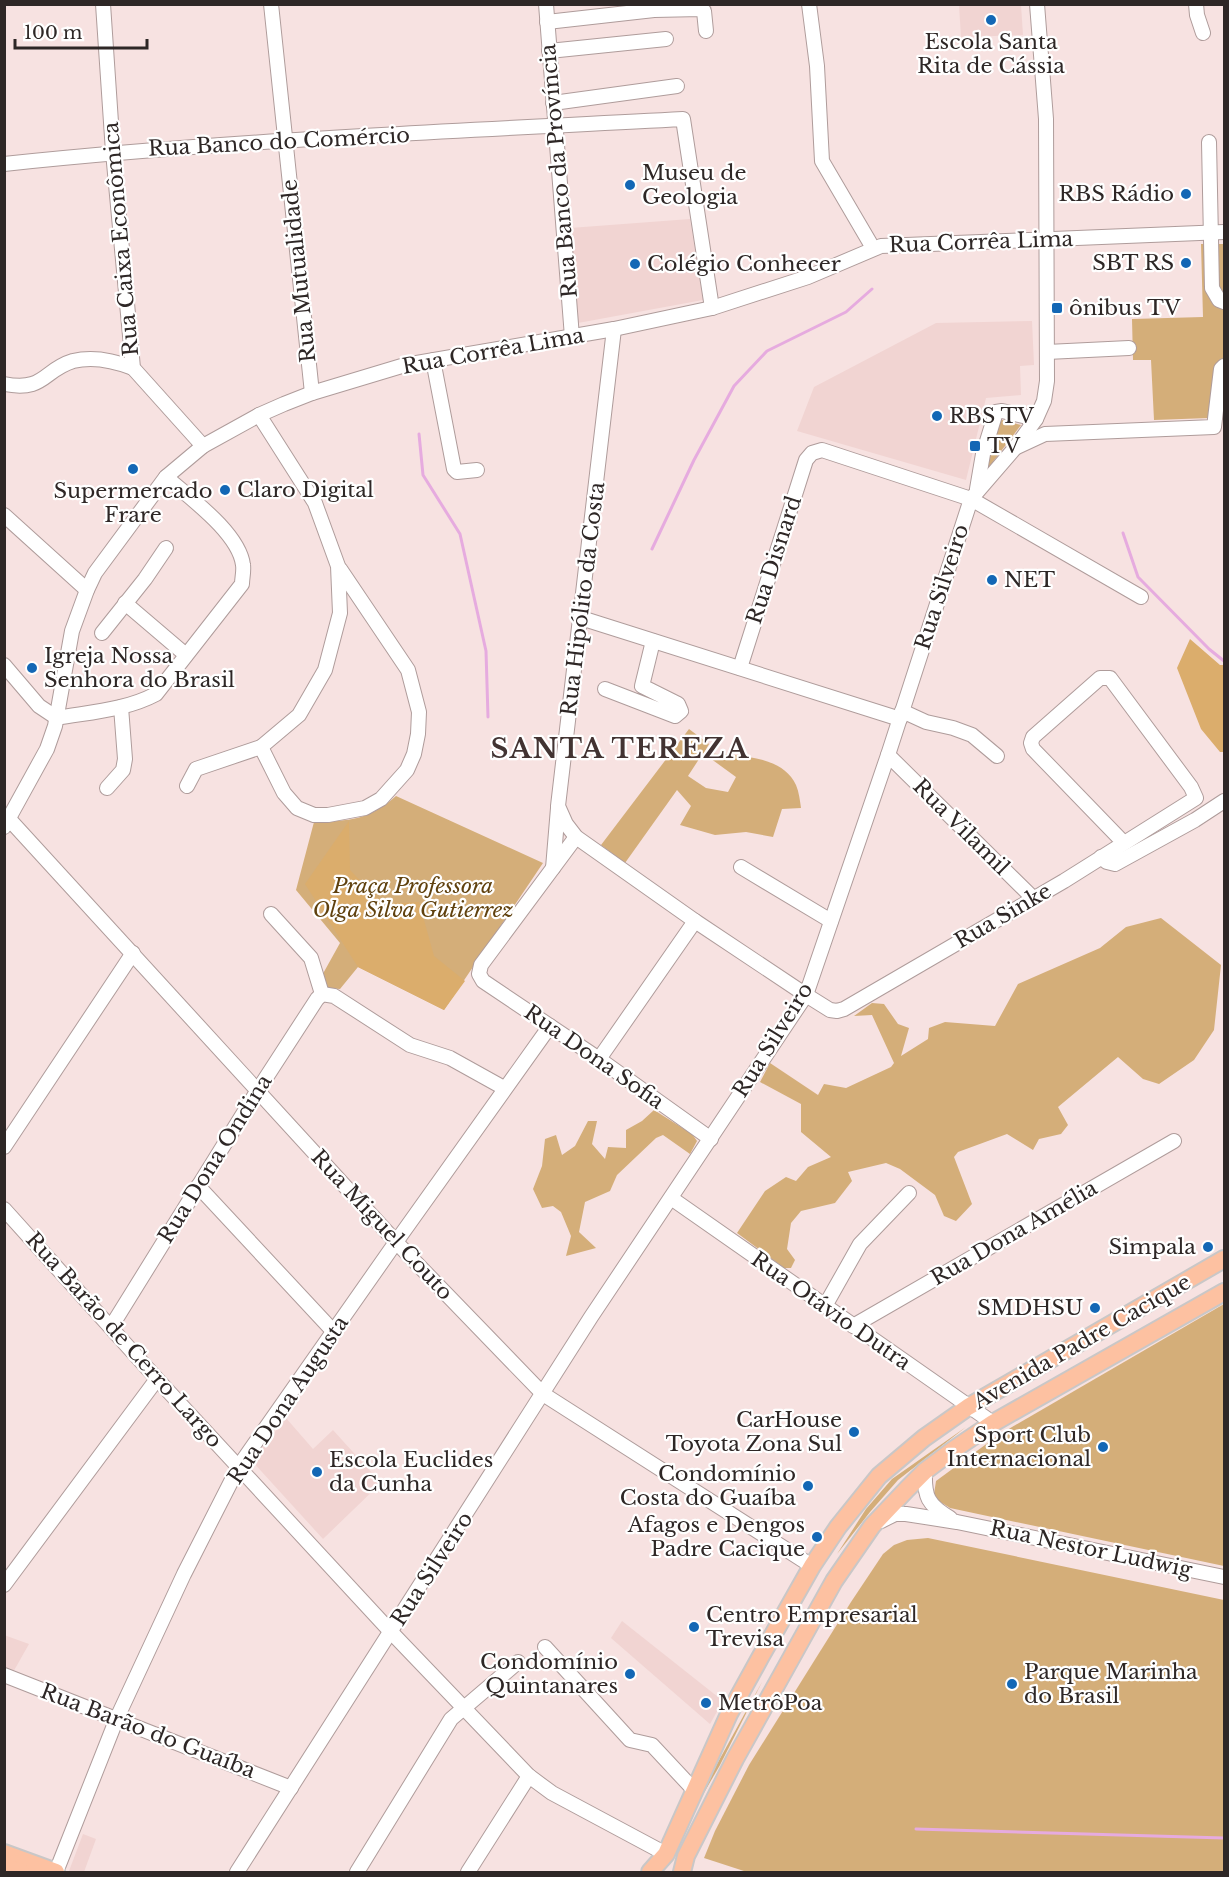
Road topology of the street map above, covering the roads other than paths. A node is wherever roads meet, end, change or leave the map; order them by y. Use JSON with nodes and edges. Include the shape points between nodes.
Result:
{"nodes":[{"id":1,"x":103,"y":4,"type":"edge"},
{"id":2,"x":271,"y":4,"type":"edge"},
{"id":3,"x":546,"y":4,"type":"edge"},
{"id":4,"x":809,"y":4,"type":"edge"},
{"id":5,"x":1037,"y":4,"type":"edge"},
{"id":6,"x":1196,"y":4,"type":"edge"},
{"id":7,"x":547,"y":22,"type":"junction"},
{"id":8,"x":706,"y":31,"type":"dead end"},
{"id":9,"x":1203,"y":33,"type":"dead end"},
{"id":10,"x":666,"y":39,"type":"dead end"},
{"id":11,"x":549,"y":51,"type":"junction"},
{"id":12,"x":677,"y":86,"type":"dead end"},
{"id":13,"x":553,"y":103,"type":"junction"},
{"id":14,"x":555,"y":126,"type":"junction"},
{"id":15,"x":284,"y":141,"type":"junction"},
{"id":16,"x":1209,"y":142,"type":"dead end"},
{"id":17,"x":113,"y":152,"type":"junction"},
{"id":18,"x":4,"y":164,"type":"edge"},
{"id":19,"x":1224,"y":232,"type":"edge"},
{"id":20,"x":1210,"y":234,"type":"junction"},
{"id":21,"x":1047,"y":238,"type":"junction"},
{"id":22,"x":873,"y":248,"type":"junction"},
{"id":23,"x":1224,"y":302,"type":"edge"},
{"id":24,"x":712,"y":308,"type":"junction"},
{"id":25,"x":614,"y":329,"type":"junction"},
{"id":26,"x":572,"y":337,"type":"junction"},
{"id":27,"x":1129,"y":348,"type":"dead end"},
{"id":28,"x":1047,"y":352,"type":"junction"},
{"id":29,"x":433,"y":360,"type":"junction"},
{"id":30,"x":1224,"y":366,"type":"edge"},
{"id":31,"x":133,"y":368,"type":"junction"},
{"id":32,"x":4,"y":384,"type":"edge"},
{"id":33,"x":312,"y":393,"type":"junction"},
{"id":34,"x":259,"y":415,"type":"junction"},
{"id":35,"x":1036,"y":419,"type":"junction"},
{"id":36,"x":203,"y":446,"type":"junction"},
{"id":37,"x":1015,"y":448,"type":"junction"},
{"id":38,"x":477,"y":470,"type":"dead end"},
{"id":39,"x":166,"y":477,"type":"junction"},
{"id":40,"x":974,"y":494,"type":"junction"},
{"id":41,"x":4,"y":515,"type":"edge"},
{"id":42,"x":166,"y":548,"type":"dead end"},
{"id":43,"x":338,"y":566,"type":"junction"},
{"id":44,"x":87,"y":590,"type":"junction"},
{"id":45,"x":1141,"y":597,"type":"dead end"},
{"id":46,"x":125,"y":603,"type":"junction"},
{"id":47,"x":581,"y":618,"type":"junction"},
{"id":48,"x":102,"y":633,"type":"dead end"},
{"id":49,"x":653,"y":641,"type":"junction"},
{"id":50,"x":186,"y":655,"type":"junction"},
{"id":51,"x":4,"y":665,"type":"edge"},
{"id":52,"x":740,"y":668,"type":"junction"},
{"id":53,"x":605,"y":689,"type":"dead end"},
{"id":54,"x":121,"y":707,"type":"junction"},
{"id":55,"x":901,"y":715,"type":"junction"},
{"id":56,"x":57,"y":718,"type":"junction"},
{"id":57,"x":261,"y":747,"type":"junction"},
{"id":58,"x":888,"y":755,"type":"junction"},
{"id":59,"x":996,"y":756,"type":"dead end"},
{"id":60,"x":186,"y":786,"type":"dead end"},
{"id":61,"x":107,"y":788,"type":"dead end"},
{"id":62,"x":1224,"y":801,"type":"edge"},
{"id":63,"x":558,"y":806,"type":"junction"},
{"id":64,"x":7,"y":823,"type":"edge"},
{"id":65,"x":576,"y":837,"type":"junction"},
{"id":66,"x":1124,"y":843,"type":"junction"},
{"id":67,"x":1101,"y":857,"type":"junction"},
{"id":68,"x":741,"y":867,"type":"dead end"},
{"id":69,"x":553,"y":868,"type":"junction"},
{"id":70,"x":1033,"y":898,"type":"junction"},
{"id":71,"x":271,"y":914,"type":"dead end"},
{"id":72,"x":695,"y":921,"type":"junction"},
{"id":73,"x":831,"y":921,"type":"junction"},
{"id":74,"x":133,"y":952,"type":"junction"},
{"id":75,"x":322,"y":994,"type":"junction"},
{"id":76,"x":806,"y":995,"type":"junction"},
{"id":77,"x":550,"y":1026,"type":"junction"},
{"id":78,"x":599,"y":1059,"type":"junction"},
{"id":79,"x":504,"y":1088,"type":"junction"},
{"id":80,"x":258,"y":1090,"type":"junction"},
{"id":81,"x":711,"y":1139,"type":"junction"},
{"id":82,"x":1174,"y":1141,"type":"dead end"},
{"id":83,"x":4,"y":1147,"type":"edge"},
{"id":84,"x":198,"y":1186,"type":"junction"},
{"id":85,"x":909,"y":1193,"type":"dead end"},
{"id":86,"x":671,"y":1198,"type":"junction"},
{"id":87,"x":4,"y":1209,"type":"edge"},
{"id":88,"x":396,"y":1242,"type":"junction"},
{"id":89,"x":1224,"y":1259,"type":"edge"},
{"id":90,"x":1224,"y":1292,"type":"edge"},
{"id":91,"x":825,"y":1306,"type":"junction"},
{"id":92,"x":853,"y":1326,"type":"junction"},
{"id":93,"x":111,"y":1327,"type":"junction"},
{"id":94,"x":333,"y":1331,"type":"junction"},
{"id":95,"x":157,"y":1379,"type":"junction"},
{"id":96,"x":543,"y":1394,"type":"junction"},
{"id":97,"x":968,"y":1407,"type":"junction"},
{"id":98,"x":993,"y":1423,"type":"junction"},
{"id":99,"x":239,"y":1466,"type":"junction"},
{"id":100,"x":926,"y":1471,"type":"junction"},
{"id":101,"x":957,"y":1522,"type":"junction"},
{"id":102,"x":872,"y":1526,"type":"junction"},
{"id":103,"x":812,"y":1566,"type":"junction"},
{"id":104,"x":1224,"y":1577,"type":"edge"},
{"id":105,"x":4,"y":1585,"type":"edge"},
{"id":106,"x":391,"y":1632,"type":"junction"},
{"id":107,"x":545,"y":1647,"type":"dead end"},
{"id":108,"x":518,"y":1662,"type":"dead end"},
{"id":109,"x":4,"y":1676,"type":"edge"},
{"id":110,"x":465,"y":1708,"type":"junction"},
{"id":111,"x":117,"y":1718,"type":"junction"},
{"id":112,"x":529,"y":1776,"type":"junction"},
{"id":113,"x":291,"y":1788,"type":"junction"},
{"id":114,"x":694,"y":1790,"type":"junction"},
{"id":115,"x":4,"y":1853,"type":"edge"},
{"id":116,"x":666,"y":1854,"type":"junction"},
{"id":117,"x":4,"y":1866,"type":"edge"},
{"id":118,"x":21,"y":1872,"type":"edge"},
{"id":119,"x":56,"y":1872,"type":"edge"},
{"id":120,"x":237,"y":1872,"type":"edge"},
{"id":121,"x":357,"y":1872,"type":"edge"},
{"id":122,"x":468,"y":1872,"type":"edge"},
{"id":123,"x":650,"y":1872,"type":"edge"},
{"id":124,"x":660,"y":1872,"type":"edge"},
{"id":125,"x":682,"y":1872,"type":"edge"}],
"edges":[{"from":1,"to":17,"type":"street","name":"Rua Caixa Econômica"},
{"from":2,"to":15,"type":"street","name":"Rua Mutualidade"},
{"from":3,"to":7,"type":"street","name":"Rua Banco da Província"},
{"from":4,"to":22,"type":"street","via":[[822,161]]},
{"from":5,"to":21,"type":"street","name":"Rua Silveiro","via":[[1047,120]]},
{"from":6,"to":9,"type":"street"},
{"from":7,"to":8,"type":"street","via":[[701,9]]},
{"from":7,"to":11,"type":"street","name":"Rua Banco da Província"},
{"from":10,"to":11,"type":"street"},
{"from":11,"to":13,"type":"street","name":"Rua Banco da Província"},
{"from":12,"to":13,"type":"street"},
{"from":13,"to":14,"type":"street","name":"Rua Banco da Província"},
{"from":14,"to":15,"type":"street","name":"Rua Banco do Comércio"},
{"from":14,"to":24,"type":"street","name":"Rua Banco do Comércio","via":[[683,119]]},
{"from":14,"to":26,"type":"street","name":"Rua Banco da Província"},
{"from":15,"to":17,"type":"street","name":"Rua Banco do Comércio"},
{"from":15,"to":33,"type":"street","name":"Rua Mutualidade"},
{"from":16,"to":20,"type":"street"},
{"from":17,"to":18,"type":"street","name":"Rua Banco do Comércio"},
{"from":17,"to":31,"type":"street","name":"Rua Caixa Econômica"},
{"from":19,"to":20,"type":"street","name":"Rua Corrêa Lima"},
{"from":20,"to":21,"type":"street","name":"Rua Corrêa Lima"},
{"from":20,"to":23,"type":"street","via":[[1212,288]]},
{"from":21,"to":22,"type":"street","name":"Rua Corrêa Lima"},
{"from":21,"to":28,"type":"street","name":"Rua Silveiro"},
{"from":22,"to":24,"type":"street","name":"Rua Corrêa Lima","via":[[808,277]]},
{"from":24,"to":25,"type":"street","name":"Rua Corrêa Lima"},
{"from":25,"to":26,"type":"street","name":"Rua Corrêa Lima"},
{"from":25,"to":47,"type":"street","name":"Rua Hipólito da Costa"},
{"from":26,"to":29,"type":"street","name":"Rua Corrêa Lima"},
{"from":27,"to":28,"type":"street"},
{"from":28,"to":35,"type":"street","name":"Rua Silveiro","via":[[1046,391]]},
{"from":29,"to":33,"type":"street","name":"Rua Corrêa Lima"},
{"from":29,"to":38,"type":"street","via":[[454,469]]},
{"from":30,"to":37,"type":"street","via":[[1214,427],[1044,434]]},
{"from":31,"to":32,"type":"street","via":[[102,360],[75,361],[33,384]]},
{"from":31,"to":36,"type":"street","name":"Rua Caixa Econômica"},
{"from":33,"to":34,"type":"street","name":"Rua Corrêa Lima"},
{"from":34,"to":36,"type":"street","name":"Rua Corrêa Lima"},
{"from":34,"to":43,"type":"street","via":[[315,503]]},
{"from":35,"to":37,"type":"street","name":"Rua Silveiro"},
{"from":35,"to":40,"type":"street","via":[[996,412]]},
{"from":36,"to":39,"type":"street","name":"Rua Corrêa Lima"},
{"from":37,"to":40,"type":"street","name":"Rua Silveiro"},
{"from":39,"to":44,"type":"street","name":"Rua Corrêa Lima","via":[[95,573]]},
{"from":39,"to":50,"type":"street","via":[[228,533],[243,566],[242,584]]},
{"from":40,"to":45,"type":"street"},
{"from":40,"to":52,"type":"street","name":"Rua Disnard","via":[[822,450],[812,453],[806,460]]},
{"from":40,"to":55,"type":"street","name":"Rua Silveiro"},
{"from":41,"to":44,"type":"street"},
{"from":42,"to":46,"type":"street"},
{"from":43,"to":57,"type":"street","via":[[340,614],[325,670],[298,716]]},
{"from":43,"to":57,"type":"street","via":[[408,670],[419,712],[414,754],[407,770],[381,800],[365,808],[314,815],[297,808],[284,793]]},
{"from":44,"to":56,"type":"street","name":"Rua Corrêa Lima","via":[[72,631]]},
{"from":46,"to":48,"type":"street"},
{"from":46,"to":50,"type":"street"},
{"from":47,"to":49,"type":"street"},
{"from":47,"to":63,"type":"street","name":"Rua Hipólito da Costa"},
{"from":49,"to":52,"type":"street"},
{"from":49,"to":53,"type":"street","via":[[642,686],[678,704],[681,711],[675,716]]},
{"from":50,"to":54,"type":"street","via":[[156,694]]},
{"from":51,"to":56,"type":"street","via":[[39,706]]},
{"from":52,"to":55,"type":"street"},
{"from":54,"to":56,"type":"street"},
{"from":54,"to":61,"type":"street","via":[[125,759],[123,770]]},
{"from":55,"to":58,"type":"street","name":"Rua Silveiro"},
{"from":55,"to":59,"type":"street","via":[[972,735]]},
{"from":56,"to":64,"type":"street","name":"Rua Corrêa Lima","via":[[47,748]]},
{"from":57,"to":60,"type":"street","via":[[196,769]]},
{"from":58,"to":70,"type":"street","name":"Rua Vilamil"},
{"from":58,"to":73,"type":"street","name":"Rua Silveiro"},
{"from":62,"to":67,"type":"street","via":[[1115,864]]},
{"from":63,"to":65,"type":"street"},
{"from":63,"to":69,"type":"street","name":"Rua Hipólito da Costa"},
{"from":64,"to":74,"type":"street","name":"Rua Miguel Couto"},
{"from":65,"to":69,"type":"street"},
{"from":65,"to":72,"type":"street"},
{"from":66,"to":66,"type":"street","name":"Rua Sinke","via":[[1030,743],[1105,677],[1110,678],[1196,798]]},
{"from":66,"to":67,"type":"street","name":"Rua Sinke"},
{"from":67,"to":70,"type":"street","name":"Rua Sinke"},
{"from":68,"to":73,"type":"street"},
{"from":69,"to":77,"type":"street","name":"Rua Dona Sofia","via":[[481,965],[479,974],[483,981]]},
{"from":70,"to":76,"type":"street","name":"Rua Sinke","via":[[844,1009],[830,1010]]},
{"from":71,"to":75,"type":"street","via":[[311,958]]},
{"from":72,"to":76,"type":"street"},
{"from":72,"to":78,"type":"street"},
{"from":73,"to":76,"type":"street","name":"Rua Silveiro"},
{"from":74,"to":80,"type":"street","name":"Rua Miguel Couto"},
{"from":74,"to":83,"type":"street"},
{"from":75,"to":79,"type":"street","via":[[334,996],[410,1045],[450,1058]]},
{"from":75,"to":80,"type":"street","name":"Rua Dona Ondina"},
{"from":76,"to":81,"type":"street","name":"Rua Silveiro"},
{"from":77,"to":78,"type":"street","name":"Rua Dona Sofia"},
{"from":77,"to":79,"type":"street","name":"Rua Dona Augusta"},
{"from":78,"to":81,"type":"street","name":"Rua Dona Sofia"},
{"from":79,"to":88,"type":"street","name":"Rua Dona Augusta"},
{"from":80,"to":84,"type":"street","name":"Rua Dona Ondina"},
{"from":80,"to":88,"type":"street","name":"Rua Miguel Couto"},
{"from":81,"to":86,"type":"street","name":"Rua Silveiro"},
{"from":82,"to":92,"type":"street","name":"Rua Dona Amélia"},
{"from":84,"to":93,"type":"street","name":"Rua Dona Ondina"},
{"from":84,"to":94,"type":"street"},
{"from":85,"to":91,"type":"street","via":[[860,1244]]},
{"from":86,"to":91,"type":"street","name":"Rua Otávio Dutra"},
{"from":86,"to":96,"type":"street","name":"Rua Silveiro"},
{"from":87,"to":93,"type":"street","name":"Rua Barão de Cerro Largo"},
{"from":88,"to":94,"type":"street","name":"Rua Dona Augusta"},
{"from":88,"to":96,"type":"street","name":"Rua Miguel Couto"},
{"from":89,"to":97,"type":"main road","name":"Avenida Padre Cacique"},
{"from":90,"to":98,"type":"main road","name":"Avenida Padre Cacique"},
{"from":91,"to":92,"type":"street","name":"Rua Otávio Dutra"},
{"from":92,"to":97,"type":"street","name":"Rua Otávio Dutra"},
{"from":93,"to":95,"type":"street","name":"Rua Barão de Cerro Largo"},
{"from":94,"to":99,"type":"street","name":"Rua Dona Augusta"},
{"from":95,"to":99,"type":"street","name":"Rua Barão de Cerro Largo"},
{"from":95,"to":105,"type":"street"},
{"from":96,"to":103,"type":"street","name":"Rua Miguel Couto"},
{"from":96,"to":106,"type":"street","name":"Rua Silveiro"},
{"from":97,"to":98,"type":"street","name":"Rua Otávio Dutra"},
{"from":97,"to":103,"type":"main road","name":"Avenida Padre Cacique","via":[[879,1476]]},
{"from":98,"to":100,"type":"main road","name":"Avenida Padre Cacique"},
{"from":99,"to":106,"type":"street","name":"Rua Barão de Cerro Largo"},
{"from":99,"to":111,"type":"street","name":"Rua Dona Augusta"},
{"from":100,"to":101,"type":"street","name":"Rua Nestor Ludwig","via":[[926,1496],[935,1508]]},
{"from":100,"to":102,"type":"main road","name":"Avenida Padre Cacique"},
{"from":101,"to":102,"type":"street","name":"Rua Nestor Ludwig","via":[[895,1514]]},
{"from":101,"to":104,"type":"street","name":"Rua Nestor Ludwig"},
{"from":102,"to":125,"type":"main road","name":"Avenida Padre Cacique","via":[[834,1581],[735,1759],[686,1856]]},
{"from":103,"to":114,"type":"main road","name":"Avenida Padre Cacique","via":[[729,1714]]},
{"from":106,"to":110,"type":"street","name":"Rua Barão de Cerro Largo"},
{"from":106,"to":113,"type":"street","name":"Rua Silveiro"},
{"from":107,"to":114,"type":"street","via":[[630,1740],[651,1745]]},
{"from":108,"to":110,"type":"street"},
{"from":109,"to":111,"type":"street","name":"Rua Barão do Guaíba"},
{"from":110,"to":112,"type":"street","name":"Rua Barão de Cerro Largo"},
{"from":110,"to":121,"type":"street","via":[[451,1719]]},
{"from":111,"to":113,"type":"street","name":"Rua Barão do Guaíba"},
{"from":111,"to":119,"type":"street","name":"Rua Dona Augusta"},
{"from":112,"to":116,"type":"street","name":"Rua Barão de Cerro Largo","via":[[552,1793]]},
{"from":112,"to":122,"type":"street"},
{"from":113,"to":120,"type":"street","name":"Rua Silveiro"},
{"from":114,"to":116,"type":"main road","name":"Avenida Padre Cacique"},
{"from":115,"to":119,"type":"main road"},
{"from":116,"to":123,"type":"main road","name":"Avenida Padre Cacique"},
{"from":116,"to":124,"type":"main road"},
{"from":117,"to":118,"type":"main road"}]}
